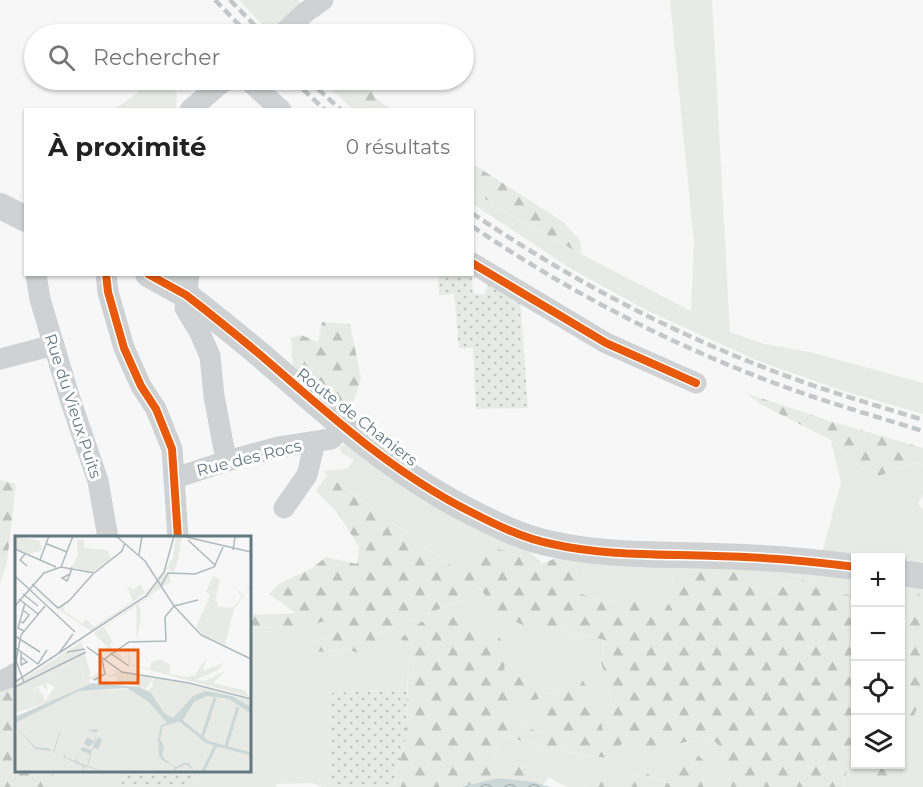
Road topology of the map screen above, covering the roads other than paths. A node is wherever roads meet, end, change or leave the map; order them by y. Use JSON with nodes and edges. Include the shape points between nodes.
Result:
{"nodes":[{"id":1,"x":323,"y":0,"type":"edge"},
{"id":2,"x":293,"y":24,"type":"edge"},
{"id":3,"x":213,"y":90,"type":"edge"},
{"id":4,"x":259,"y":90,"type":"edge"},
{"id":5,"x":192,"y":108,"type":"edge"},
{"id":6,"x":279,"y":108,"type":"edge"},
{"id":7,"x":0,"y":206,"type":"edge"},
{"id":8,"x":24,"y":218,"type":"edge"},
{"id":9,"x":474,"y":263,"type":"edge"},
{"id":10,"x":36,"y":276,"type":"edge"},
{"id":11,"x":106,"y":276,"type":"edge"},
{"id":12,"x":155,"y":276,"type":"edge"},
{"id":13,"x":187,"y":285,"type":"edge"},
{"id":14,"x":54,"y":345,"type":"junction"},
{"id":15,"x":0,"y":359,"type":"edge"},
{"id":16,"x":696,"y":383,"type":"dead end"},
{"id":17,"x":343,"y":427,"type":"junction"},
{"id":18,"x":315,"y":442,"type":"junction"},
{"id":19,"x":228,"y":461,"type":"junction"},
{"id":20,"x":175,"y":478,"type":"junction"},
{"id":21,"x":284,"y":508,"type":"dead end"},
{"id":22,"x":108,"y":536,"type":"edge"},
{"id":23,"x":178,"y":536,"type":"edge"},
{"id":24,"x":851,"y":567,"type":"edge"},
{"id":25,"x":905,"y":574,"type":"edge"},
{"id":26,"x":923,"y":576,"type":"edge"},
{"id":27,"x":15,"y":674,"type":"edge"},
{"id":28,"x":0,"y":681,"type":"edge"}],
"edges":[{"from":1,"to":2,"type":"street"},
{"from":3,"to":5,"type":"street"},
{"from":4,"to":6,"type":"street"},
{"from":7,"to":8,"type":"street"},
{"from":9,"to":16,"type":"street","via":[[606,343]]},
{"from":10,"to":14,"type":"street","name":"Rue du Vieux Puits"},
{"from":11,"to":20,"type":"street","via":[[124,348],[172,449]]},
{"from":12,"to":13,"type":"street","name":"Route de Chaniers"},
{"from":13,"to":17,"type":"street","name":"Route de Chaniers","via":[[204,309]]},
{"from":13,"to":19,"type":"street","via":[[185,308],[210,356]]},
{"from":14,"to":15,"type":"street"},
{"from":14,"to":22,"type":"street","name":"Rue du Vieux Puits","via":[[98,482]]},
{"from":17,"to":18,"type":"street","name":"Rue des Rocs","via":[[331,439]]},
{"from":17,"to":24,"type":"street","name":"Route de Chaniers","via":[[405,474],[452,503],[550,544],[617,554],[718,556]]},
{"from":18,"to":19,"type":"street","name":"Rue des Rocs"},
{"from":18,"to":21,"type":"street","via":[[307,475]]},
{"from":19,"to":20,"type":"street","name":"Rue des Rocs"},
{"from":20,"to":23,"type":"street","name":"Rue des Rocs"},
{"from":25,"to":26,"type":"street"},
{"from":27,"to":28,"type":"street"}]}
